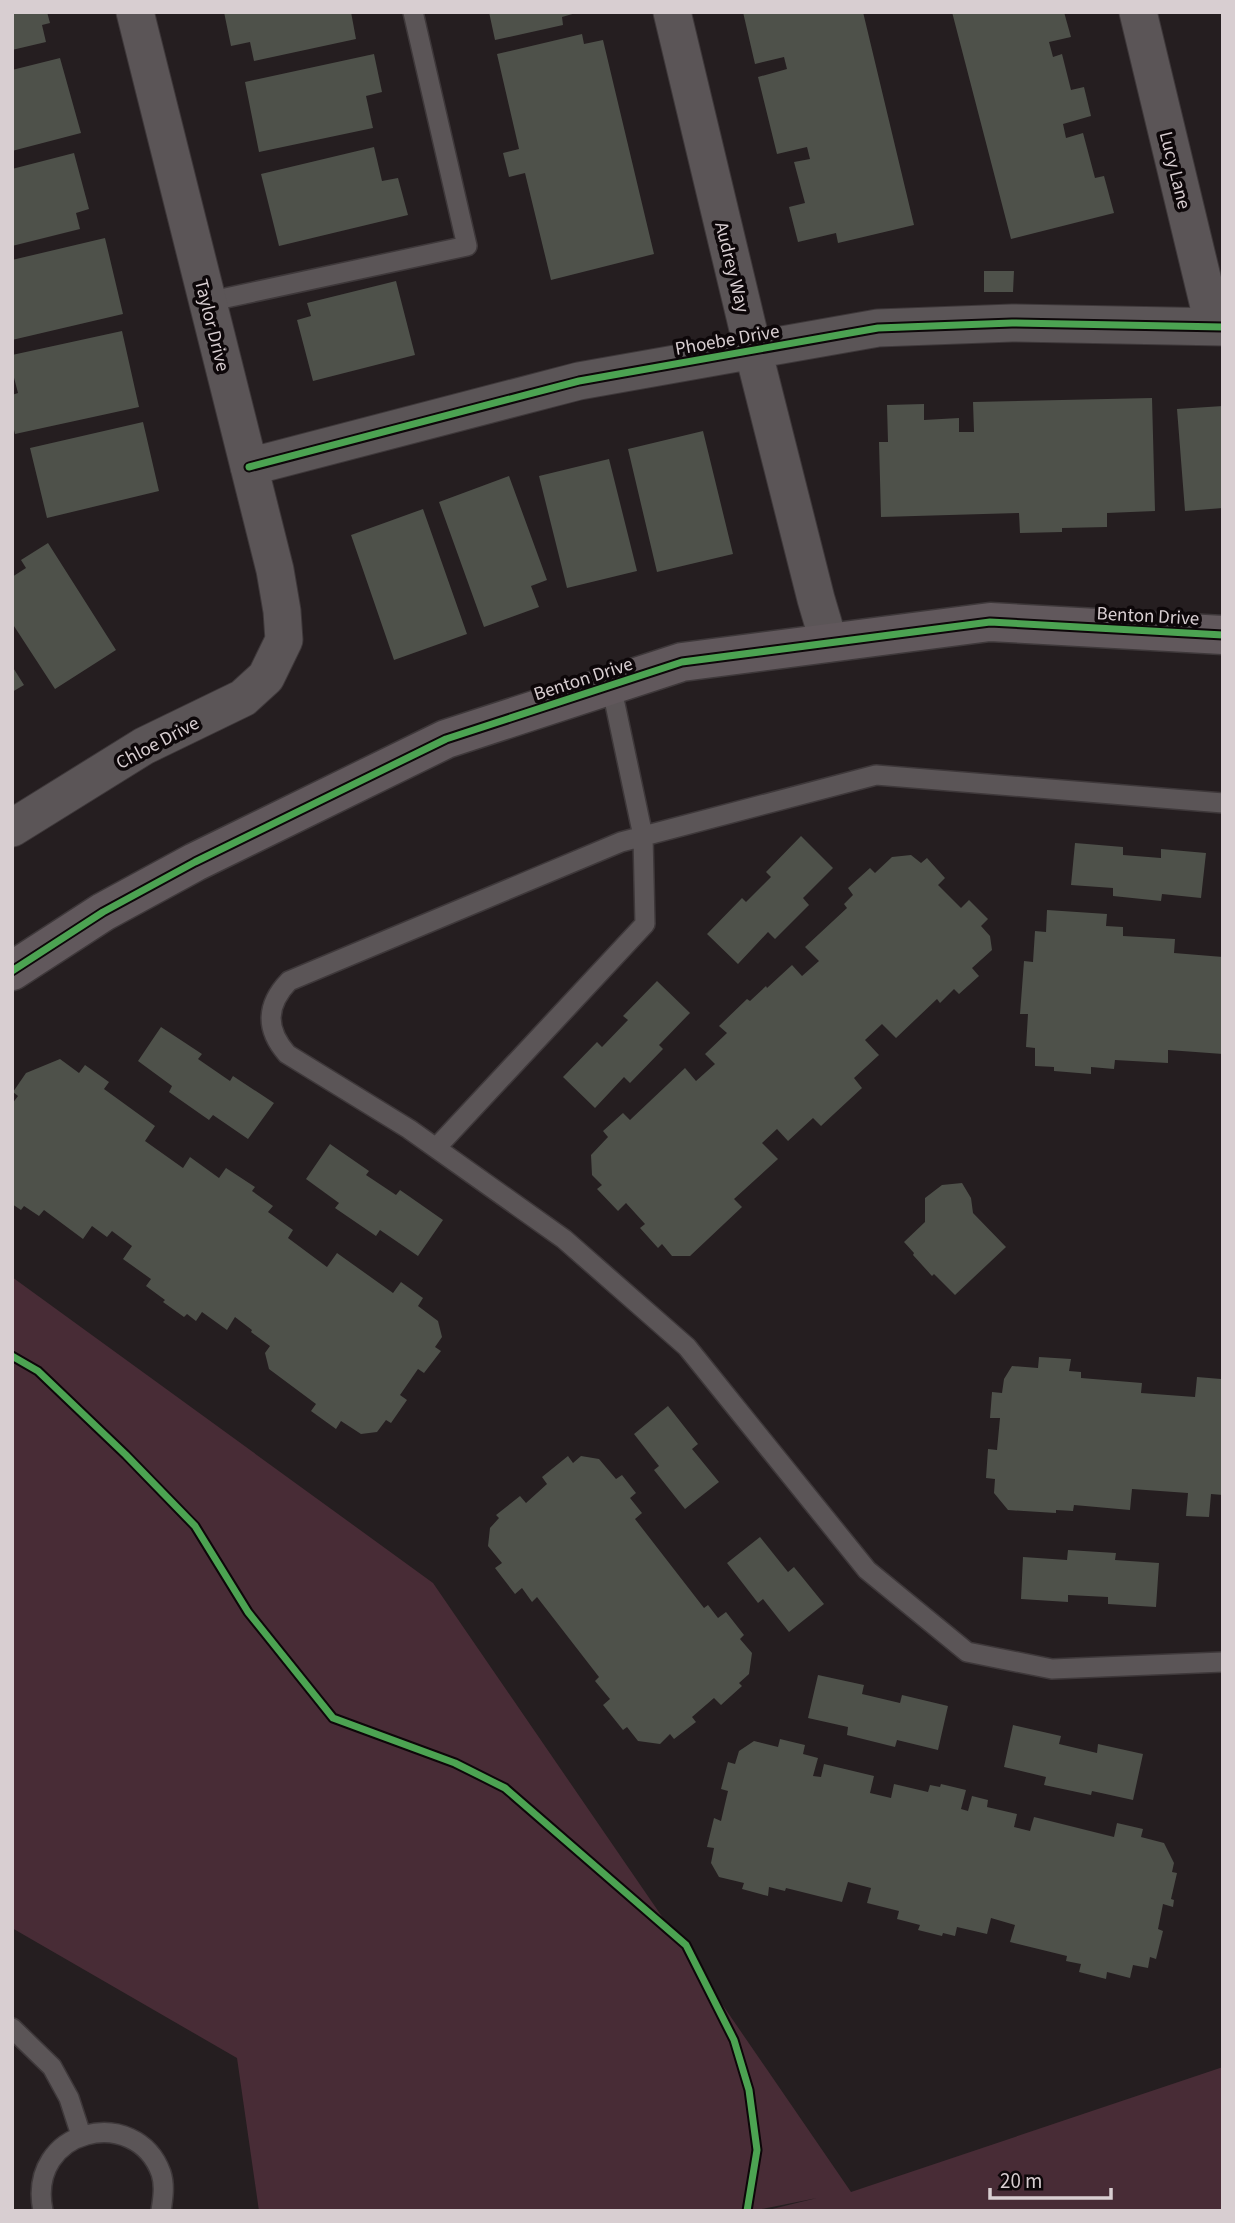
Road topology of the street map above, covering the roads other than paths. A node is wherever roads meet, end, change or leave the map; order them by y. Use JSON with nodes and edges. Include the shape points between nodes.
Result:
{"nodes":[{"id":1,"x":135,"y":12,"type":"edge"},
{"id":2,"x":413,"y":12,"type":"edge"},
{"id":3,"x":671,"y":12,"type":"edge"},
{"id":4,"x":1138,"y":12,"type":"edge"},
{"id":5,"x":207,"y":302,"type":"junction"},
{"id":6,"x":1219,"y":327,"type":"edge"},
{"id":7,"x":753,"y":350,"type":"junction"},
{"id":8,"x":248,"y":467,"type":"junction"},
{"id":9,"x":1223,"y":635,"type":"edge"},
{"id":10,"x":284,"y":640,"type":"joint"},
{"id":11,"x":829,"y":643,"type":"junction"},
{"id":12,"x":611,"y":685,"type":"junction"},
{"id":13,"x":1223,"y":803,"type":"edge"},
{"id":14,"x":12,"y":828,"type":"edge"},
{"id":15,"x":643,"y":836,"type":"junction"},
{"id":16,"x":12,"y":971,"type":"edge"},
{"id":17,"x":436,"y":1148,"type":"junction"},
{"id":18,"x":1223,"y":1662,"type":"edge"},
{"id":19,"x":12,"y":2028,"type":"edge"},
{"id":20,"x":81,"y":2135,"type":"junction"},
{"id":21,"x":43,"y":2211,"type":"edge"},
{"id":22,"x":161,"y":2211,"type":"edge"}],
"edges":[{"from":1,"to":5,"type":"street","name":"Taylor Drive"},
{"from":2,"to":5,"type":"lane","via":[[467,246]]},
{"from":3,"to":7,"type":"street","name":"Audrey Way"},
{"from":4,"to":6,"type":"street","name":"Lucy Lane"},
{"from":5,"to":8,"type":"street","name":"Taylor Drive"},
{"from":6,"to":7,"type":"street","name":"Phoebe Drive","via":[[1012,323],[878,328]]},
{"from":7,"to":8,"type":"street","name":"Phoebe Drive","via":[[579,381]]},
{"from":7,"to":11,"type":"street","name":"Audrey Way"},
{"from":8,"to":10,"type":"street","name":"Taylor Drive","via":[[275,570]]},
{"from":9,"to":11,"type":"street","name":"Benton Drive","via":[[990,622]]},
{"from":10,"to":14,"type":"street","name":"Chloe Drive","via":[[266,677],[243,698],[144,746]]},
{"from":11,"to":12,"type":"street","name":"Benton Drive","via":[[682,662]]},
{"from":12,"to":15,"type":"lane"},
{"from":12,"to":16,"type":"street","name":"Benton Drive","via":[[446,739],[195,862],[103,912]]},
{"from":13,"to":15,"type":"lane","via":[[876,775]]},
{"from":15,"to":17,"type":"lane","via":[[645,924]]},
{"from":15,"to":17,"type":"lane","via":[[289,981],[280,991],[273,1003],[272,1031],[286,1054]]},
{"from":17,"to":18,"type":"lane","via":[[564,1239],[687,1347],[867,1570],[967,1652],[1052,1669]]},
{"from":19,"to":20,"type":"lane","via":[[52,2067]]},
{"from":20,"to":21,"type":"lane","via":[[62,2146],[47,2164],[41,2185]]},
{"from":20,"to":22,"type":"lane","via":[[111,2132],[131,2139],[150,2154],[164,2192]]}]}
